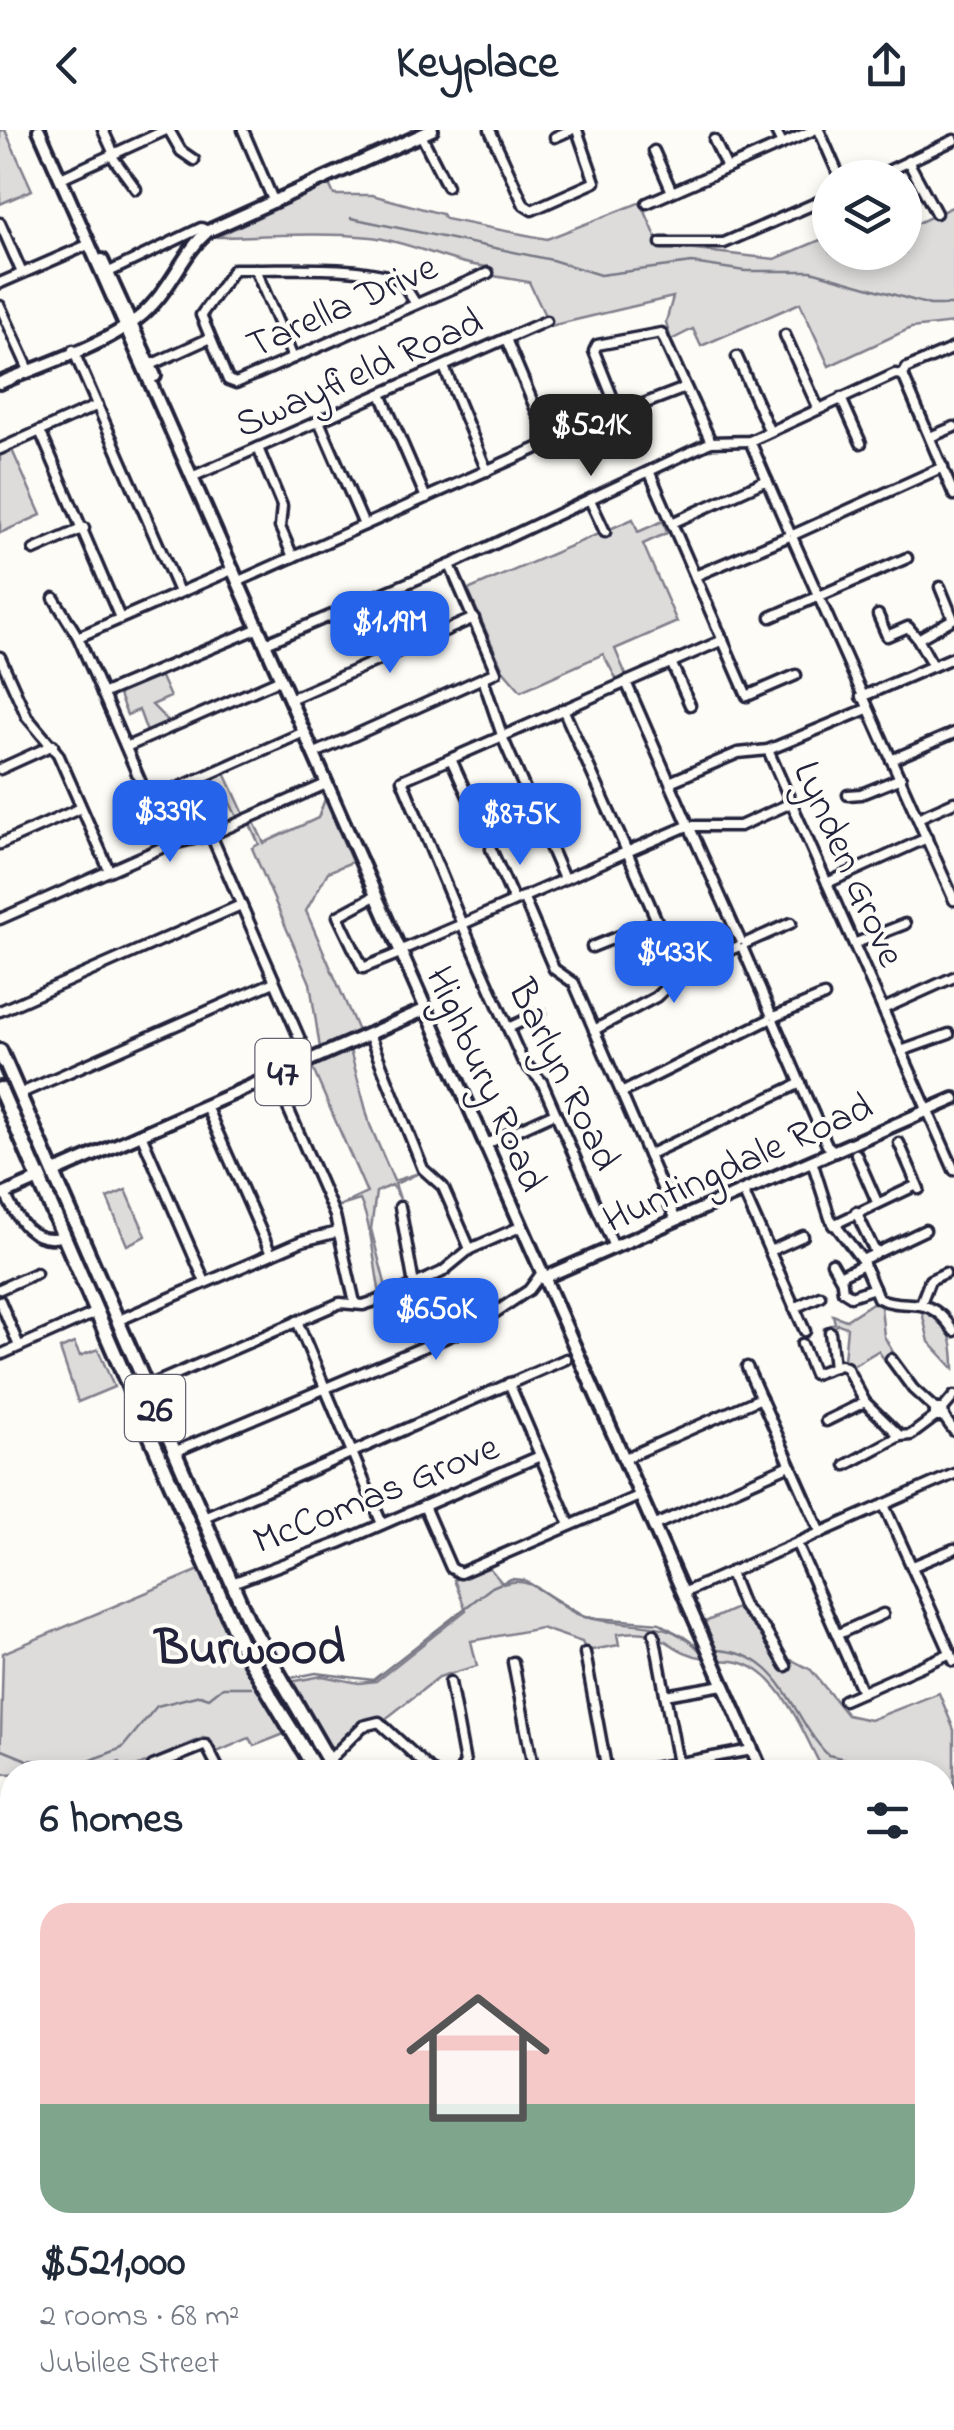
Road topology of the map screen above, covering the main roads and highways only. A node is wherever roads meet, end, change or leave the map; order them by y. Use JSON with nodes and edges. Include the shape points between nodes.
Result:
{"nodes":[{"id":1,"x":39,"y":130,"type":"edge"},
{"id":2,"x":427,"y":132,"type":"edge"},
{"id":3,"x":129,"y":325,"type":"junction"},
{"id":4,"x":0,"y":383,"type":"edge"},
{"id":5,"x":424,"y":1010,"type":"junction"},
{"id":6,"x":0,"y":1051,"type":"edge"},
{"id":7,"x":4,"y":1074,"type":"edge"},
{"id":8,"x":0,"y":1088,"type":"edge"},
{"id":9,"x":954,"y":1098,"type":"edge"},
{"id":10,"x":54,"y":1172,"type":"junction"},
{"id":11,"x":39,"y":1179,"type":"junction"},
{"id":12,"x":2,"y":1195,"type":"edge"},
{"id":13,"x":532,"y":1253,"type":"junction"},
{"id":14,"x":575,"y":1264,"type":"junction"},
{"id":15,"x":95,"y":1268,"type":"junction"},
{"id":16,"x":83,"y":1279,"type":"junction"},
{"id":17,"x":544,"y":1279,"type":"junction"},
{"id":18,"x":553,"y":1300,"type":"junction"},
{"id":19,"x":220,"y":1556,"type":"junction"},
{"id":20,"x":206,"y":1562,"type":"junction"},
{"id":21,"x":304,"y":1760,"type":"edge"},
{"id":22,"x":327,"y":1760,"type":"edge"},
{"id":23,"x":757,"y":1760,"type":"edge"}],
"edges":[{"from":1,"to":3,"type":"main road","name":"Highbury Road"},
{"from":2,"to":3,"type":"main road","via":[[208,230]]},
{"from":3,"to":4,"type":"main road"},
{"from":3,"to":5,"type":"main road","name":"Highbury Road"},
{"from":5,"to":10,"type":"main road","number":"47"},
{"from":5,"to":13,"type":"main road","name":"Highbury Road"},
{"from":6,"to":7,"type":"highway","number":"26"},
{"from":7,"to":10,"type":"highway","number":"26"},
{"from":8,"to":11,"type":"highway","number":"26"},
{"from":9,"to":14,"type":"main road","name":"Huntingdale Road"},
{"from":10,"to":11,"type":"main road","number":"47"},
{"from":10,"to":15,"type":"highway","number":"26"},
{"from":11,"to":12,"type":"main road","number":"47"},
{"from":11,"to":16,"type":"highway","number":"26"},
{"from":13,"to":14,"type":"main road","via":[[548,1267]]},
{"from":13,"to":17,"type":"main road","name":"Highbury Road"},
{"from":14,"to":17,"type":"main road","name":"Huntingdale Road"},
{"from":14,"to":18,"type":"main road","via":[[557,1279]]},
{"from":15,"to":16,"type":"highway"},
{"from":15,"to":19,"type":"highway","number":"26"},
{"from":16,"to":20,"type":"highway","number":"26"},
{"from":17,"to":18,"type":"main road","name":"Highbury Road"},
{"from":18,"to":23,"type":"main road","name":"Highbury Road"},
{"from":19,"to":20,"type":"highway"},
{"from":19,"to":22,"type":"highway","number":"26","via":[[269,1663]]},
{"from":20,"to":21,"type":"highway","number":"26","via":[[250,1663]]}]}
